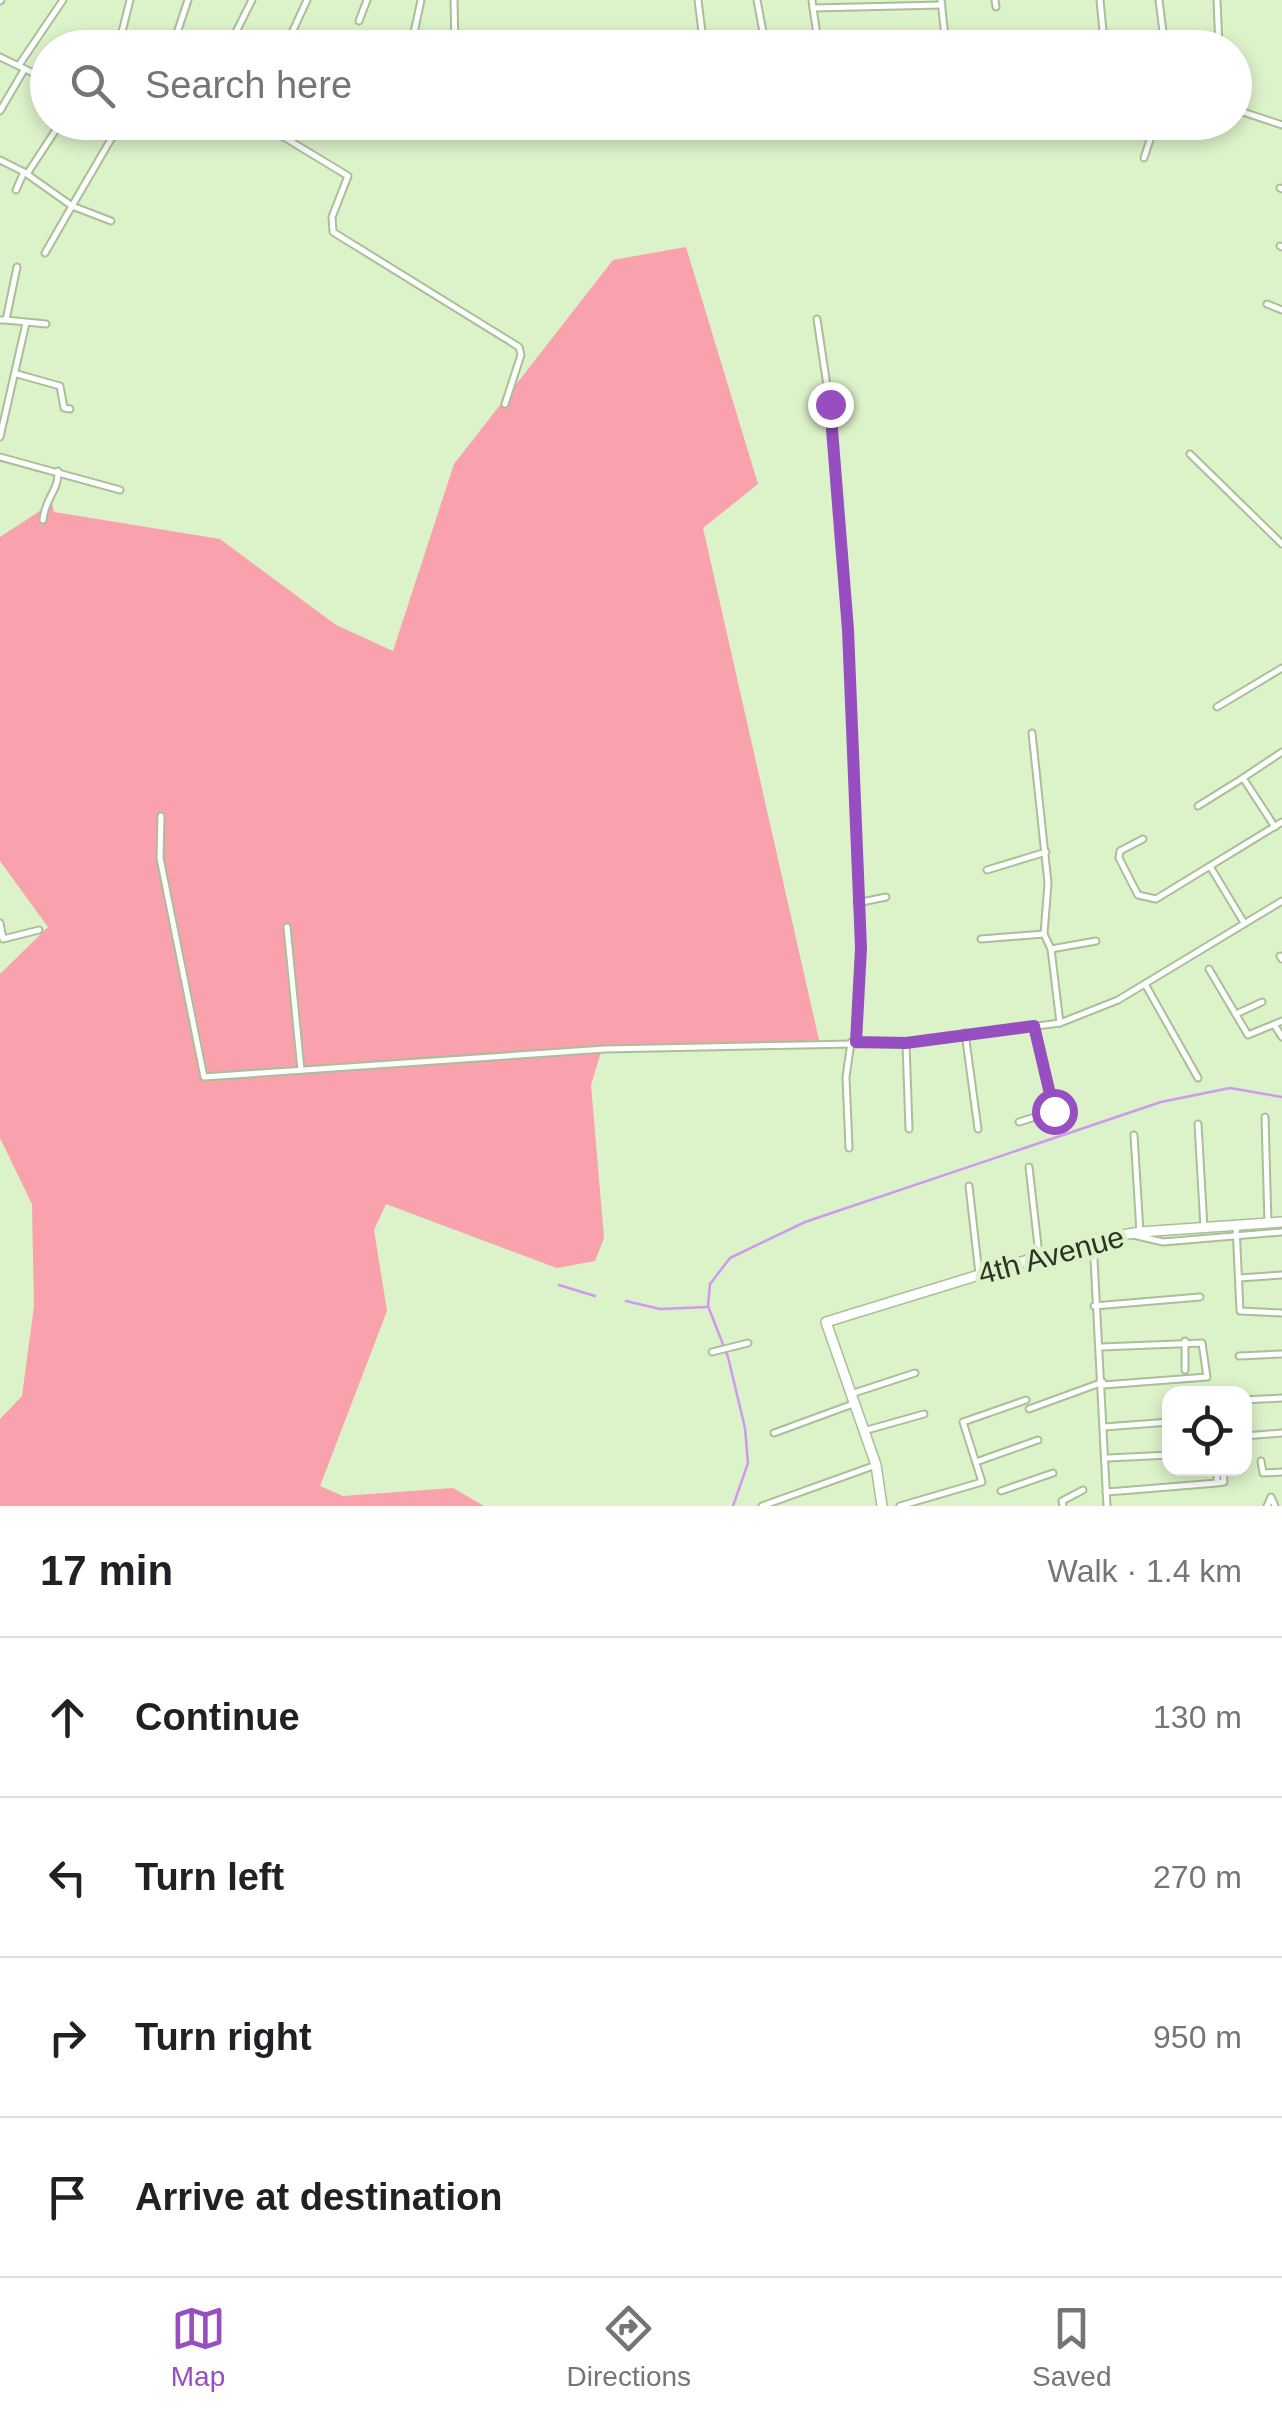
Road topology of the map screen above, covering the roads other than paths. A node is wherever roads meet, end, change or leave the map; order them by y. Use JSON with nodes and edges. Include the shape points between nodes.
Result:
{"nodes":[{"id":1,"x":62,"y":0,"type":"edge"},
{"id":2,"x":130,"y":0,"type":"edge"},
{"id":3,"x":188,"y":0,"type":"edge"},
{"id":4,"x":252,"y":0,"type":"edge"},
{"id":5,"x":308,"y":0,"type":"edge"},
{"id":6,"x":367,"y":0,"type":"edge"},
{"id":7,"x":421,"y":0,"type":"edge"},
{"id":8,"x":454,"y":0,"type":"edge"},
{"id":9,"x":698,"y":0,"type":"edge"},
{"id":10,"x":757,"y":0,"type":"edge"},
{"id":11,"x":812,"y":0,"type":"edge"},
{"id":12,"x":1100,"y":0,"type":"edge"},
{"id":13,"x":1160,"y":0,"type":"edge"},
{"id":14,"x":1216,"y":0,"type":"edge"},
{"id":15,"x":941,"y":2,"type":"edge"},
{"id":16,"x":814,"y":8,"type":"junction"},
{"id":17,"x":359,"y":21,"type":"dead end"},
{"id":18,"x":44,"y":30,"type":"edge"},
{"id":19,"x":122,"y":30,"type":"edge"},
{"id":20,"x":178,"y":30,"type":"edge"},
{"id":21,"x":237,"y":30,"type":"edge"},
{"id":22,"x":294,"y":30,"type":"edge"},
{"id":23,"x":415,"y":30,"type":"edge"},
{"id":24,"x":455,"y":30,"type":"edge"},
{"id":25,"x":702,"y":30,"type":"edge"},
{"id":26,"x":763,"y":30,"type":"edge"},
{"id":27,"x":817,"y":30,"type":"edge"},
{"id":28,"x":945,"y":30,"type":"edge"},
{"id":29,"x":1103,"y":30,"type":"edge"},
{"id":30,"x":1163,"y":30,"type":"edge"},
{"id":31,"x":1218,"y":30,"type":"edge"},
{"id":32,"x":30,"y":54,"type":"edge"},
{"id":33,"x":0,"y":56,"type":"edge"},
{"id":34,"x":22,"y":67,"type":"junction"},
{"id":35,"x":30,"y":71,"type":"edge"},
{"id":36,"x":0,"y":111,"type":"edge"},
{"id":37,"x":1252,"y":114,"type":"edge"},
{"id":38,"x":1282,"y":125,"type":"edge"},
{"id":39,"x":48,"y":140,"type":"edge"},
{"id":40,"x":110,"y":140,"type":"edge"},
{"id":41,"x":289,"y":140,"type":"edge"},
{"id":42,"x":1150,"y":140,"type":"edge"},
{"id":43,"x":1144,"y":158,"type":"dead end"},
{"id":44,"x":0,"y":160,"type":"edge"},
{"id":45,"x":25,"y":173,"type":"junction"},
{"id":46,"x":16,"y":190,"type":"dead end"},
{"id":47,"x":72,"y":206,"type":"junction"},
{"id":48,"x":111,"y":222,"type":"dead end"},
{"id":49,"x":45,"y":253,"type":"dead end"},
{"id":50,"x":17,"y":267,"type":"dead end"},
{"id":51,"x":1268,"y":304,"type":"dead end"},
{"id":52,"x":1282,"y":310,"type":"edge"},
{"id":53,"x":3,"y":320,"type":"edge"},
{"id":54,"x":817,"y":320,"type":"dead end"},
{"id":55,"x":26,"y":323,"type":"junction"},
{"id":56,"x":46,"y":324,"type":"dead end"},
{"id":57,"x":17,"y":374,"type":"junction"},
{"id":58,"x":504,"y":404,"type":"dead end"},
{"id":59,"x":70,"y":409,"type":"dead end"},
{"id":60,"x":0,"y":437,"type":"edge"},
{"id":61,"x":1190,"y":454,"type":"dead end"},
{"id":62,"x":0,"y":456,"type":"edge"},
{"id":63,"x":58,"y":471,"type":"junction"},
{"id":64,"x":120,"y":490,"type":"dead end"},
{"id":65,"x":43,"y":520,"type":"dead end"},
{"id":66,"x":1282,"y":544,"type":"edge"},
{"id":67,"x":1282,"y":668,"type":"edge"},
{"id":68,"x":1216,"y":707,"type":"dead end"},
{"id":69,"x":1032,"y":734,"type":"dead end"},
{"id":70,"x":1282,"y":752,"type":"edge"},
{"id":71,"x":1243,"y":778,"type":"junction"},
{"id":72,"x":1198,"y":806,"type":"dead end"},
{"id":73,"x":161,"y":816,"type":"dead end"},
{"id":74,"x":1282,"y":822,"type":"edge"},
{"id":75,"x":1274,"y":827,"type":"junction"},
{"id":76,"x":1144,"y":839,"type":"dead end"},
{"id":77,"x":1046,"y":852,"type":"junction"},
{"id":78,"x":1212,"y":868,"type":"junction"},
{"id":79,"x":987,"y":870,"type":"dead end"},
{"id":80,"x":886,"y":897,"type":"dead end"},
{"id":81,"x":1282,"y":901,"type":"edge"},
{"id":82,"x":857,"y":903,"type":"junction"},
{"id":83,"x":1244,"y":922,"type":"junction"},
{"id":84,"x":0,"y":923,"type":"edge"},
{"id":85,"x":287,"y":927,"type":"dead end"},
{"id":86,"x":39,"y":930,"type":"dead end"},
{"id":87,"x":1044,"y":934,"type":"junction"},
{"id":88,"x":980,"y":940,"type":"dead end"},
{"id":89,"x":1096,"y":940,"type":"dead end"},
{"id":90,"x":1051,"y":949,"type":"junction"},
{"id":91,"x":1209,"y":969,"type":"dead end"},
{"id":92,"x":1145,"y":984,"type":"junction"},
{"id":93,"x":1262,"y":1002,"type":"dead end"},
{"id":94,"x":1236,"y":1014,"type":"junction"},
{"id":95,"x":1282,"y":1021,"type":"edge"},
{"id":96,"x":1060,"y":1023,"type":"junction"},
{"id":97,"x":1034,"y":1026,"type":"junction"},
{"id":98,"x":1275,"y":1026,"type":"junction"},
{"id":99,"x":965,"y":1033,"type":"junction"},
{"id":100,"x":1282,"y":1036,"type":"edge"},
{"id":101,"x":853,"y":1042,"type":"junction"},
{"id":102,"x":906,"y":1043,"type":"junction"},
{"id":103,"x":300,"y":1070,"type":"junction"},
{"id":104,"x":1198,"y":1078,"type":"dead end"},
{"id":105,"x":1054,"y":1111,"type":"junction"},
{"id":106,"x":1266,"y":1117,"type":"dead end"},
{"id":107,"x":1020,"y":1122,"type":"dead end"},
{"id":108,"x":1198,"y":1124,"type":"dead end"},
{"id":109,"x":1057,"y":1125,"type":"dead end"},
{"id":110,"x":909,"y":1129,"type":"dead end"},
{"id":111,"x":978,"y":1129,"type":"dead end"},
{"id":112,"x":1134,"y":1135,"type":"dead end"},
{"id":113,"x":850,"y":1148,"type":"dead end"},
{"id":114,"x":1029,"y":1167,"type":"dead end"},
{"id":115,"x":968,"y":1186,"type":"dead end"},
{"id":116,"x":1281,"y":1225,"type":"edge"},
{"id":117,"x":1204,"y":1228,"type":"junction"},
{"id":118,"x":1270,"y":1228,"type":"junction"},
{"id":119,"x":1242,"y":1231,"type":"junction"},
{"id":120,"x":1136,"y":1232,"type":"junction"},
{"id":121,"x":1093,"y":1240,"type":"junction"},
{"id":122,"x":1039,"y":1255,"type":"junction"},
{"id":123,"x":978,"y":1274,"type":"junction"},
{"id":124,"x":1282,"y":1275,"type":"edge"},
{"id":125,"x":1239,"y":1278,"type":"junction"},
{"id":126,"x":1200,"y":1298,"type":"dead end"},
{"id":127,"x":1094,"y":1306,"type":"junction"},
{"id":128,"x":1282,"y":1314,"type":"edge"},
{"id":129,"x":1185,"y":1341,"type":"junction"},
{"id":130,"x":748,"y":1343,"type":"dead end"},
{"id":131,"x":1101,"y":1347,"type":"junction"},
{"id":132,"x":712,"y":1352,"type":"dead end"},
{"id":133,"x":1282,"y":1354,"type":"edge"},
{"id":134,"x":1239,"y":1356,"type":"dead end"},
{"id":135,"x":1186,"y":1370,"type":"dead end"},
{"id":136,"x":915,"y":1373,"type":"dead end"},
{"id":137,"x":1103,"y":1384,"type":"junction"},
{"id":138,"x":854,"y":1398,"type":"junction"},
{"id":139,"x":1282,"y":1398,"type":"edge"},
{"id":140,"x":1026,"y":1400,"type":"dead end"},
{"id":141,"x":1252,"y":1400,"type":"edge"},
{"id":142,"x":1029,"y":1409,"type":"dead end"},
{"id":143,"x":924,"y":1414,"type":"dead end"},
{"id":144,"x":1162,"y":1422,"type":"edge"},
{"id":145,"x":1104,"y":1426,"type":"junction"},
{"id":146,"x":867,"y":1430,"type":"junction"},
{"id":147,"x":774,"y":1433,"type":"dead end"},
{"id":148,"x":1282,"y":1433,"type":"edge"},
{"id":149,"x":1252,"y":1435,"type":"edge"},
{"id":150,"x":1038,"y":1440,"type":"dead end"},
{"id":151,"x":1162,"y":1455,"type":"edge"},
{"id":152,"x":1106,"y":1458,"type":"junction"},
{"id":153,"x":1260,"y":1461,"type":"dead end"},
{"id":154,"x":976,"y":1462,"type":"junction"},
{"id":155,"x":876,"y":1465,"type":"junction"},
{"id":156,"x":1053,"y":1472,"type":"dead end"},
{"id":157,"x":1282,"y":1472,"type":"edge"},
{"id":158,"x":1217,"y":1483,"type":"dead end"},
{"id":159,"x":1083,"y":1490,"type":"dead end"},
{"id":160,"x":1001,"y":1491,"type":"dead end"},
{"id":161,"x":1106,"y":1492,"type":"junction"},
{"id":162,"x":762,"y":1506,"type":"edge"},
{"id":163,"x":884,"y":1506,"type":"edge"},
{"id":164,"x":900,"y":1506,"type":"edge"},
{"id":165,"x":1063,"y":1506,"type":"edge"},
{"id":166,"x":1107,"y":1506,"type":"edge"},
{"id":167,"x":1267,"y":1506,"type":"edge"},
{"id":168,"x":1274,"y":1506,"type":"edge"}],
"edges":[{"from":1,"to":18,"type":"street"},
{"from":2,"to":19,"type":"street"},
{"from":3,"to":20,"type":"street"},
{"from":4,"to":21,"type":"street"},
{"from":5,"to":22,"type":"street"},
{"from":6,"to":17,"type":"street"},
{"from":7,"to":23,"type":"street"},
{"from":8,"to":24,"type":"street"},
{"from":9,"to":25,"type":"street"},
{"from":10,"to":26,"type":"street"},
{"from":11,"to":16,"type":"street"},
{"from":12,"to":29,"type":"street"},
{"from":13,"to":30,"type":"street"},
{"from":14,"to":31,"type":"street"},
{"from":15,"to":16,"type":"street"},
{"from":15,"to":28,"type":"street"},
{"from":16,"to":27,"type":"street"},
{"from":32,"to":34,"type":"street"},
{"from":33,"to":34,"type":"street"},
{"from":34,"to":35,"type":"street"},
{"from":34,"to":36,"type":"street"},
{"from":37,"to":38,"type":"street"},
{"from":39,"to":45,"type":"street"},
{"from":40,"to":47,"type":"street"},
{"from":41,"to":58,"type":"street","via":[[348,176],[332,217],[338,236],[519,346]]},
{"from":42,"to":43,"type":"street"},
{"from":44,"to":45,"type":"street"},
{"from":45,"to":46,"type":"street"},
{"from":45,"to":47,"type":"street"},
{"from":47,"to":48,"type":"street"},
{"from":47,"to":49,"type":"street"},
{"from":50,"to":53,"type":"street"},
{"from":51,"to":52,"type":"street"},
{"from":53,"to":55,"type":"street"},
{"from":54,"to":82,"type":"street","via":[[832,419],[847,619]]},
{"from":55,"to":56,"type":"street"},
{"from":55,"to":57,"type":"street"},
{"from":57,"to":59,"type":"street","via":[[60,386],[64,408]]},
{"from":57,"to":60,"type":"street"},
{"from":61,"to":66,"type":"street"},
{"from":62,"to":63,"type":"street"},
{"from":63,"to":64,"type":"street"},
{"from":63,"to":65,"type":"street"},
{"from":67,"to":68,"type":"street"},
{"from":69,"to":77,"type":"street"},
{"from":70,"to":71,"type":"street"},
{"from":71,"to":72,"type":"street"},
{"from":71,"to":75,"type":"street"},
{"from":73,"to":103,"type":"street","via":[[160,858],[204,1077]]},
{"from":74,"to":75,"type":"street"},
{"from":75,"to":78,"type":"street"},
{"from":76,"to":78,"type":"street","via":[[1119,854],[1138,896],[1156,899]]},
{"from":77,"to":79,"type":"street"},
{"from":77,"to":87,"type":"street"},
{"from":78,"to":83,"type":"street"},
{"from":80,"to":82,"type":"street"},
{"from":81,"to":83,"type":"street"},
{"from":82,"to":101,"type":"street","via":[[861,948]]},
{"from":83,"to":92,"type":"street"},
{"from":84,"to":86,"type":"street","via":[[3,939]]},
{"from":85,"to":103,"type":"street"},
{"from":87,"to":88,"type":"street"},
{"from":87,"to":90,"type":"street"},
{"from":89,"to":90,"type":"street"},
{"from":90,"to":96,"type":"street"},
{"from":91,"to":94,"type":"street"},
{"from":92,"to":96,"type":"street"},
{"from":92,"to":104,"type":"street"},
{"from":93,"to":94,"type":"street"},
{"from":94,"to":98,"type":"street","via":[[1250,1036]]},
{"from":95,"to":98,"type":"street"},
{"from":96,"to":97,"type":"street"},
{"from":97,"to":99,"type":"street"},
{"from":97,"to":105,"type":"street"},
{"from":98,"to":100,"type":"street"},
{"from":99,"to":102,"type":"street"},
{"from":99,"to":111,"type":"street"},
{"from":101,"to":102,"type":"street"},
{"from":101,"to":103,"type":"street","via":[[605,1049]]},
{"from":101,"to":113,"type":"street","via":[[846,1077]]},
{"from":102,"to":110,"type":"street"},
{"from":105,"to":107,"type":"street"},
{"from":105,"to":109,"type":"street"},
{"from":106,"to":118,"type":"street"},
{"from":108,"to":117,"type":"street"},
{"from":112,"to":120,"type":"street"},
{"from":114,"to":122,"type":"street"},
{"from":115,"to":123,"type":"street"},
{"from":116,"to":118,"type":"main road","name":"4th Avenue"},
{"from":117,"to":119,"type":"main road","name":"4th Avenue"},
{"from":117,"to":120,"type":"main road","name":"4th Avenue"},
{"from":118,"to":119,"type":"main road","name":"4th Avenue"},
{"from":119,"to":120,"type":"street","via":[[1164,1242],[1138,1239]]},
{"from":119,"to":125,"type":"street"},
{"from":120,"to":121,"type":"main road","name":"4th Avenue"},
{"from":121,"to":122,"type":"main road","name":"4th Avenue"},
{"from":121,"to":127,"type":"street"},
{"from":122,"to":123,"type":"main road","name":"4th Avenue"},
{"from":123,"to":138,"type":"main road","name":"4th Avenue","via":[[826,1322]]},
{"from":124,"to":125,"type":"street"},
{"from":125,"to":128,"type":"street","via":[[1242,1314]]},
{"from":126,"to":127,"type":"street"},
{"from":127,"to":131,"type":"street"},
{"from":129,"to":131,"type":"street"},
{"from":129,"to":135,"type":"street"},
{"from":129,"to":137,"type":"street","via":[[1202,1343],[1208,1377]]},
{"from":130,"to":132,"type":"street"},
{"from":131,"to":137,"type":"street"},
{"from":133,"to":134,"type":"street"},
{"from":136,"to":138,"type":"street"},
{"from":137,"to":142,"type":"street"},
{"from":137,"to":145,"type":"street"},
{"from":138,"to":146,"type":"street"},
{"from":138,"to":147,"type":"street"},
{"from":138,"to":155,"type":"main road"},
{"from":139,"to":141,"type":"street"},
{"from":140,"to":154,"type":"street","via":[[963,1422]]},
{"from":143,"to":146,"type":"street"},
{"from":144,"to":145,"type":"street"},
{"from":145,"to":152,"type":"street"},
{"from":146,"to":163,"type":"street"},
{"from":148,"to":149,"type":"street"},
{"from":150,"to":154,"type":"street"},
{"from":151,"to":152,"type":"street"},
{"from":152,"to":161,"type":"street"},
{"from":153,"to":157,"type":"street","via":[[1263,1474]]},
{"from":154,"to":164,"type":"street","via":[[982,1482]]},
{"from":155,"to":162,"type":"street"},
{"from":155,"to":163,"type":"main road"},
{"from":156,"to":160,"type":"street"},
{"from":158,"to":161,"type":"street"},
{"from":159,"to":165,"type":"street"},
{"from":161,"to":166,"type":"street"},
{"from":167,"to":168,"type":"street","via":[[1271,1497]]}]}
